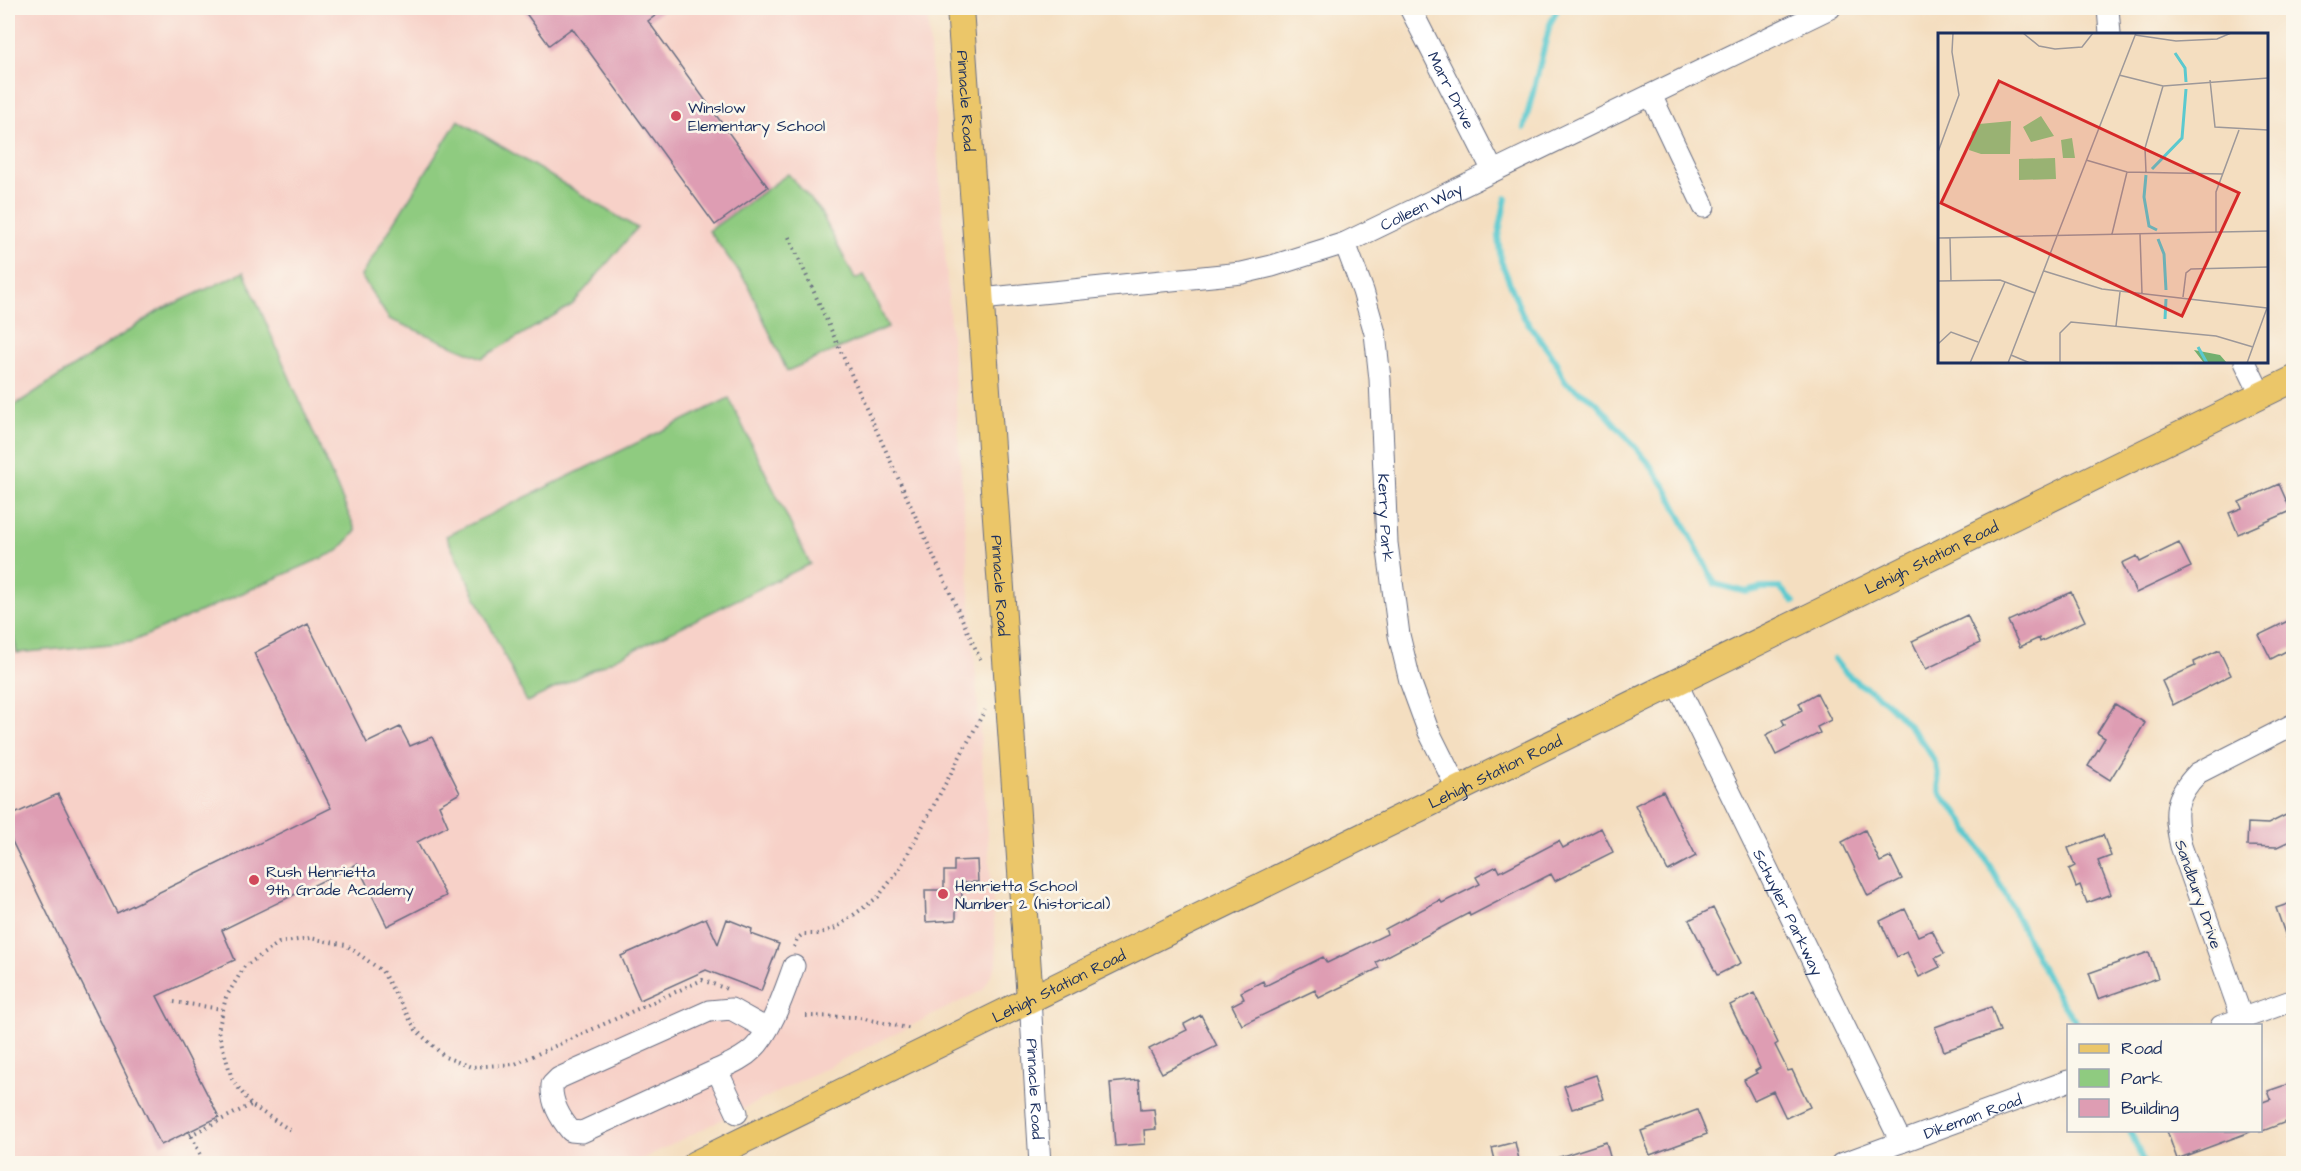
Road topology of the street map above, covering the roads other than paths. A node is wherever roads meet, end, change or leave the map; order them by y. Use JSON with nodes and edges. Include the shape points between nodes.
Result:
{"nodes":[{"id":1,"x":960,"y":8,"type":"edge"},
{"id":2,"x":1410,"y":8,"type":"edge"},
{"id":3,"x":1830,"y":8,"type":"edge"},
{"id":4,"x":2108,"y":8,"type":"edge"},
{"id":5,"x":2110,"y":33,"type":"edge"},
{"id":6,"x":1651,"y":95,"type":"junction"},
{"id":7,"x":1493,"y":171,"type":"junction"},
{"id":8,"x":1704,"y":207,"type":"dead end"},
{"id":9,"x":1345,"y":243,"type":"junction"},
{"id":10,"x":981,"y":299,"type":"junction"},
{"id":11,"x":2245,"y":363,"type":"edge"},
{"id":12,"x":2294,"y":379,"type":"edge"},
{"id":13,"x":2261,"y":395,"type":"junction"},
{"id":14,"x":1676,"y":682,"type":"junction"},
{"id":15,"x":2294,"y":724,"type":"edge"},
{"id":16,"x":1457,"y":788,"type":"junction"},
{"id":17,"x":791,"y":956,"type":"road end"},
{"id":18,"x":1029,"y":999,"type":"junction"},
{"id":19,"x":2294,"y":1000,"type":"edge"},
{"id":20,"x":2242,"y":1018,"type":"junction"},
{"id":21,"x":2226,"y":1024,"type":"edge"},
{"id":22,"x":766,"y":1029,"type":"junction"},
{"id":23,"x":717,"y":1070,"type":"junction"},
{"id":24,"x":2067,"y":1081,"type":"edge"},
{"id":25,"x":737,"y":1113,"type":"dead end"},
{"id":26,"x":1901,"y":1142,"type":"junction"},
{"id":27,"x":695,"y":1164,"type":"edge"},
{"id":28,"x":1040,"y":1164,"type":"edge"},
{"id":29,"x":1841,"y":1164,"type":"edge"}],
"edges":[{"from":1,"to":10,"type":"main road","name":"Pinnacle Road"},
{"from":2,"to":7,"type":"street","name":"Marr Drive"},
{"from":3,"to":6,"type":"street","name":"Colleen Way"},
{"from":4,"to":5,"type":"street"},
{"from":6,"to":7,"type":"street","name":"Colleen Way"},
{"from":6,"to":8,"type":"street"},
{"from":7,"to":9,"type":"street","name":"Colleen Way"},
{"from":9,"to":10,"type":"street","name":"Colleen Way","via":[[1242,273]]},
{"from":9,"to":16,"type":"street","name":"Kerry Park","via":[[1375,333],[1387,543],[1400,635],[1410,681]]},
{"from":10,"to":18,"type":"main road","name":"Pinnacle Road"},
{"from":11,"to":13,"type":"street"},
{"from":12,"to":13,"type":"main road","name":"Lehigh Station Road"},
{"from":13,"to":14,"type":"main road","name":"Lehigh Station Road"},
{"from":14,"to":16,"type":"main road","name":"Lehigh Station Road"},
{"from":14,"to":26,"type":"street","name":"Schuyler Parkway"},
{"from":15,"to":20,"type":"street","name":"Sandbury Drive","via":[[2198,773],[2187,784],[2176,809],[2181,846]]},
{"from":16,"to":18,"type":"main road","name":"Lehigh Station Road"},
{"from":17,"to":22,"type":"street","via":[[780,1005]]},
{"from":18,"to":27,"type":"main road","name":"Lehigh Station Road"},
{"from":18,"to":28,"type":"street","name":"Pinnacle Road"},
{"from":19,"to":20,"type":"street"},
{"from":20,"to":21,"type":"street"},
{"from":22,"to":23,"type":"street","via":[[755,1048]]},
{"from":22,"to":23,"type":"street","via":[[731,1009],[709,1011],[559,1078],[552,1085],[551,1095],[562,1121],[571,1131],[582,1132]]},
{"from":23,"to":25,"type":"street"},
{"from":24,"to":26,"type":"street","name":"Dikeman Road"},
{"from":26,"to":29,"type":"street","name":"Dikeman Road"}]}
